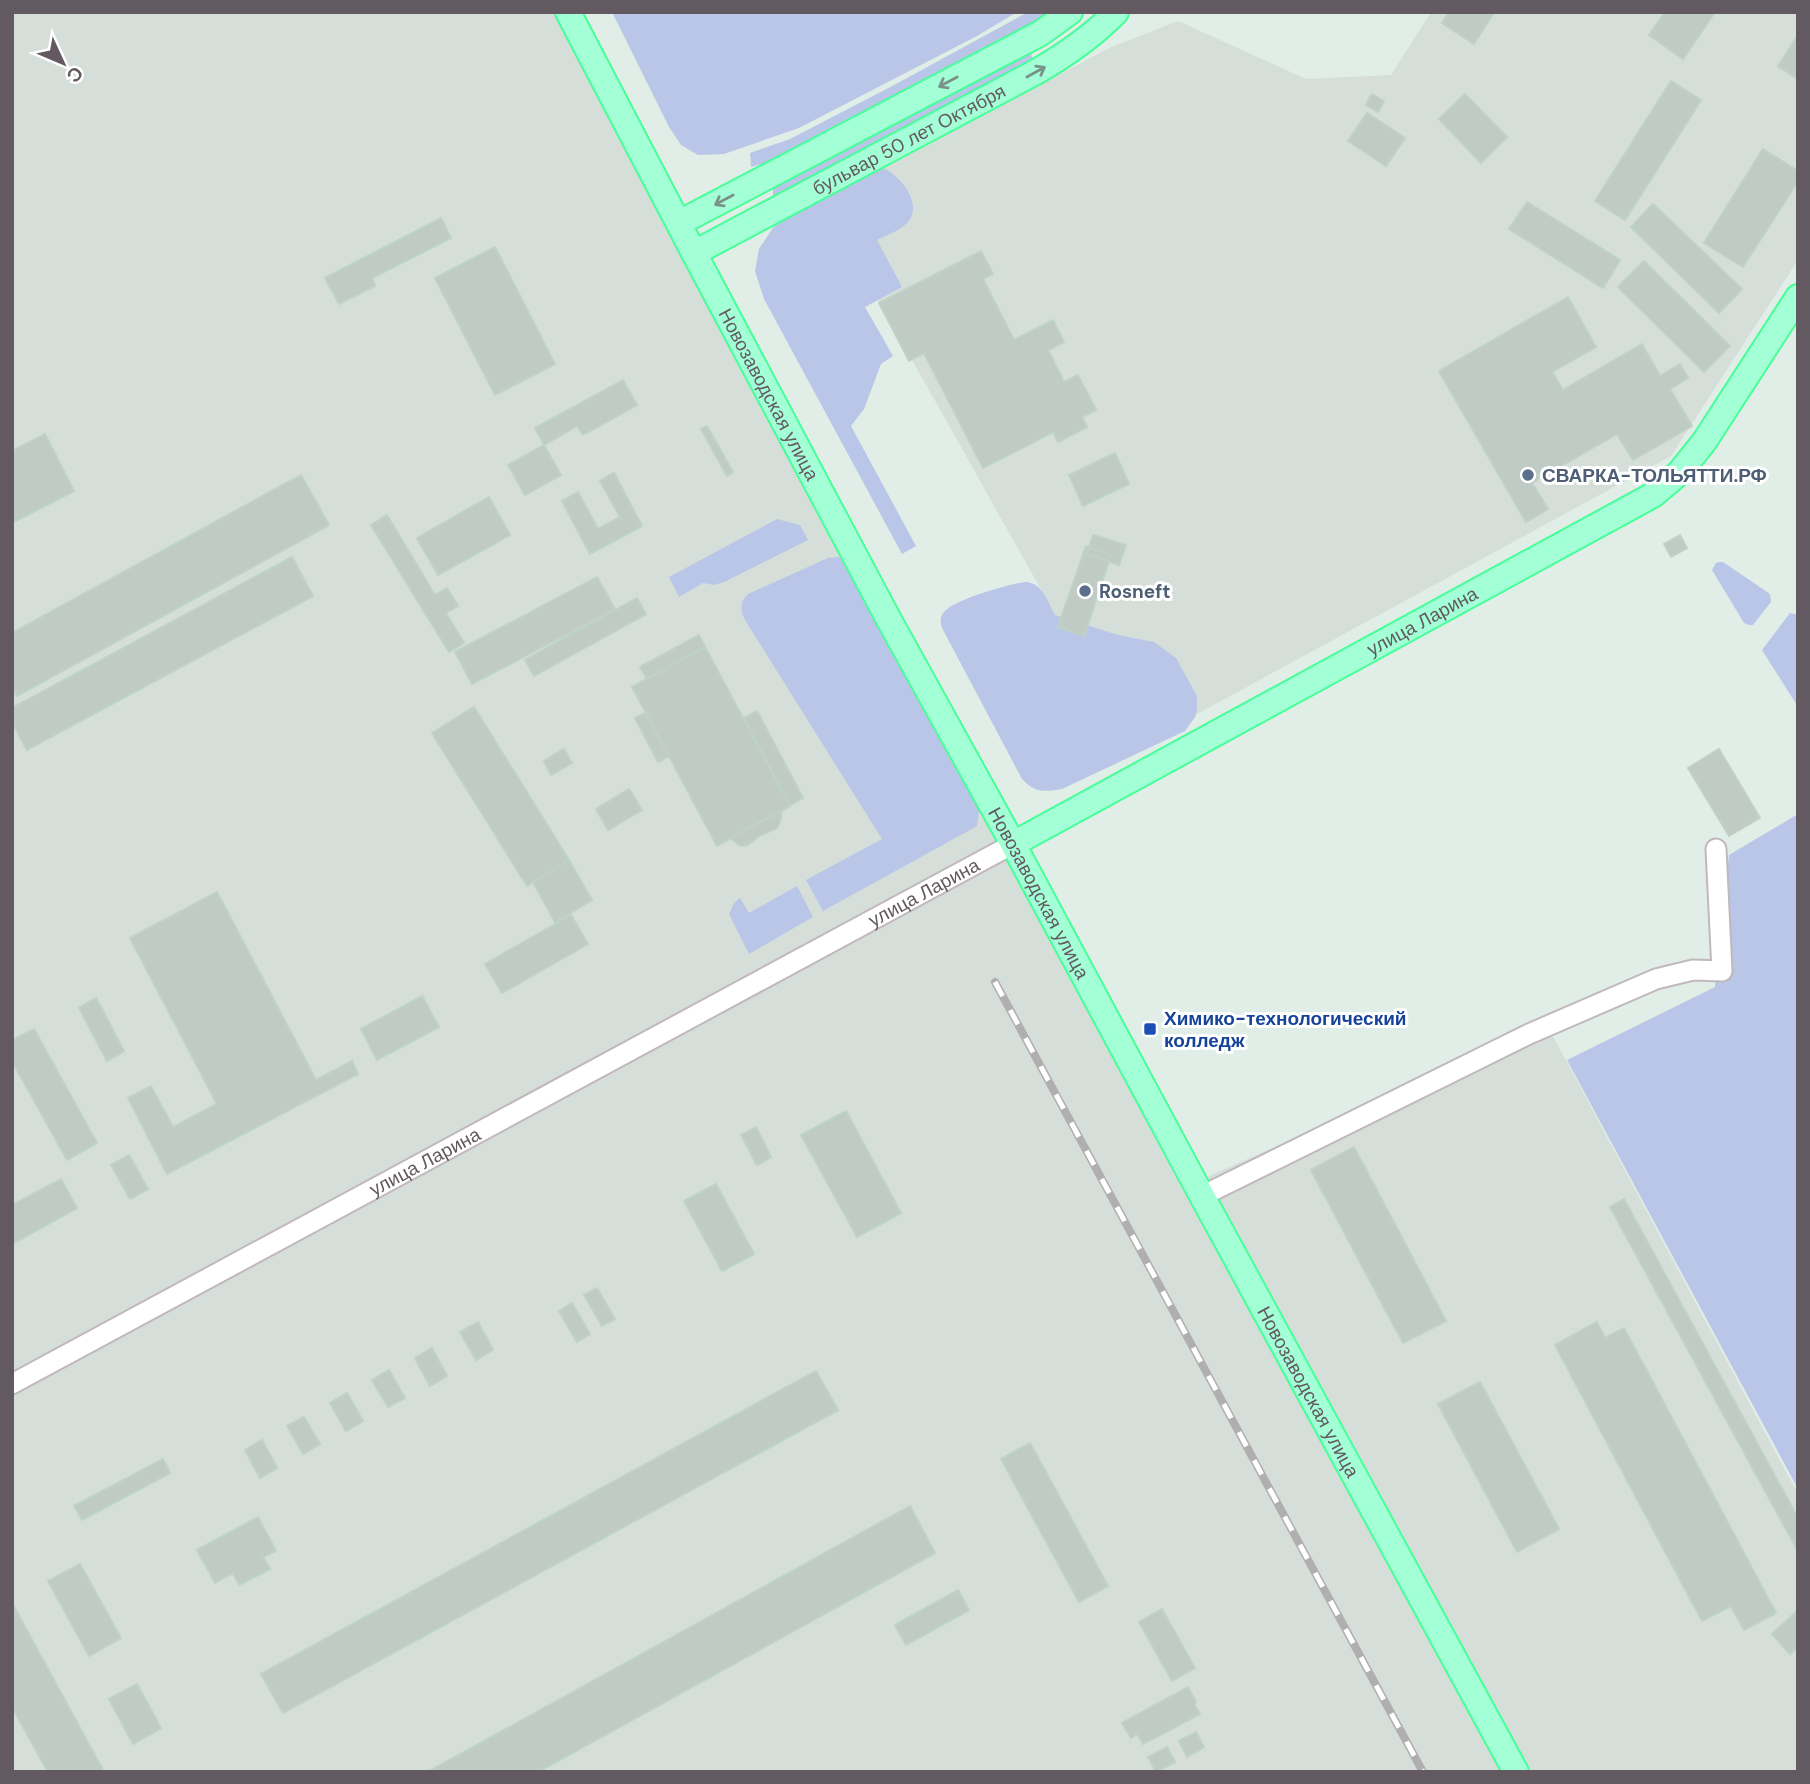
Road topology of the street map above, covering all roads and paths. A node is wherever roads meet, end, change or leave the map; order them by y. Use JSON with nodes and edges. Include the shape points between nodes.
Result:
{"nodes":[{"id":1,"x":568,"y":12,"type":"edge"},
{"id":2,"x":1070,"y":12,"type":"edge"},
{"id":3,"x":1116,"y":12,"type":"edge"},
{"id":4,"x":765,"y":178,"type":"junction"},
{"id":5,"x":777,"y":208,"type":"junction"},
{"id":6,"x":678,"y":223,"type":"junction"},
{"id":7,"x":694,"y":253,"type":"junction"},
{"id":8,"x":1798,"y":297,"type":"edge"},
{"id":9,"x":1013,"y":844,"type":"junction"},
{"id":10,"x":1716,"y":849,"type":"dead end"},
{"id":11,"x":1202,"y":1196,"type":"junction"},
{"id":12,"x":12,"y":1384,"type":"edge"},
{"id":13,"x":1516,"y":1772,"type":"edge"}],
"edges":[{"from":1,"to":6,"type":"main road","name":"Новозаводская улица"},
{"from":2,"to":4,"type":"main road","name":"бульвар 50 лет Октября","one_way":true,"via":[[1041,33]]},
{"from":5,"to":3,"type":"main road","name":"бульвар 50 лет Октября","one_way":true,"via":[[1053,62],[1100,30]]},
{"from":4,"to":5,"type":"main road","via":[[758,188],[759,203]]},
{"from":4,"to":6,"type":"main road","name":"бульвар 50 лет Октября","one_way":true},
{"from":5,"to":7,"type":"main road","name":"бульвар 50 лет Октября"},
{"from":6,"to":7,"type":"main road","name":"Новозаводская улица"},
{"from":7,"to":9,"type":"main road","name":"Новозаводская улица"},
{"from":8,"to":9,"type":"main road","name":"улица Ларина","via":[[1704,442],[1653,495]]},
{"from":9,"to":11,"type":"main road","name":"Новозаводская улица"},
{"from":9,"to":12,"type":"street","name":"улица Ларина"},
{"from":10,"to":11,"type":"street","via":[[1722,971],[1693,970],[1656,979],[1542,1028]]},
{"from":11,"to":13,"type":"main road","name":"Новозаводская улица"}]}
